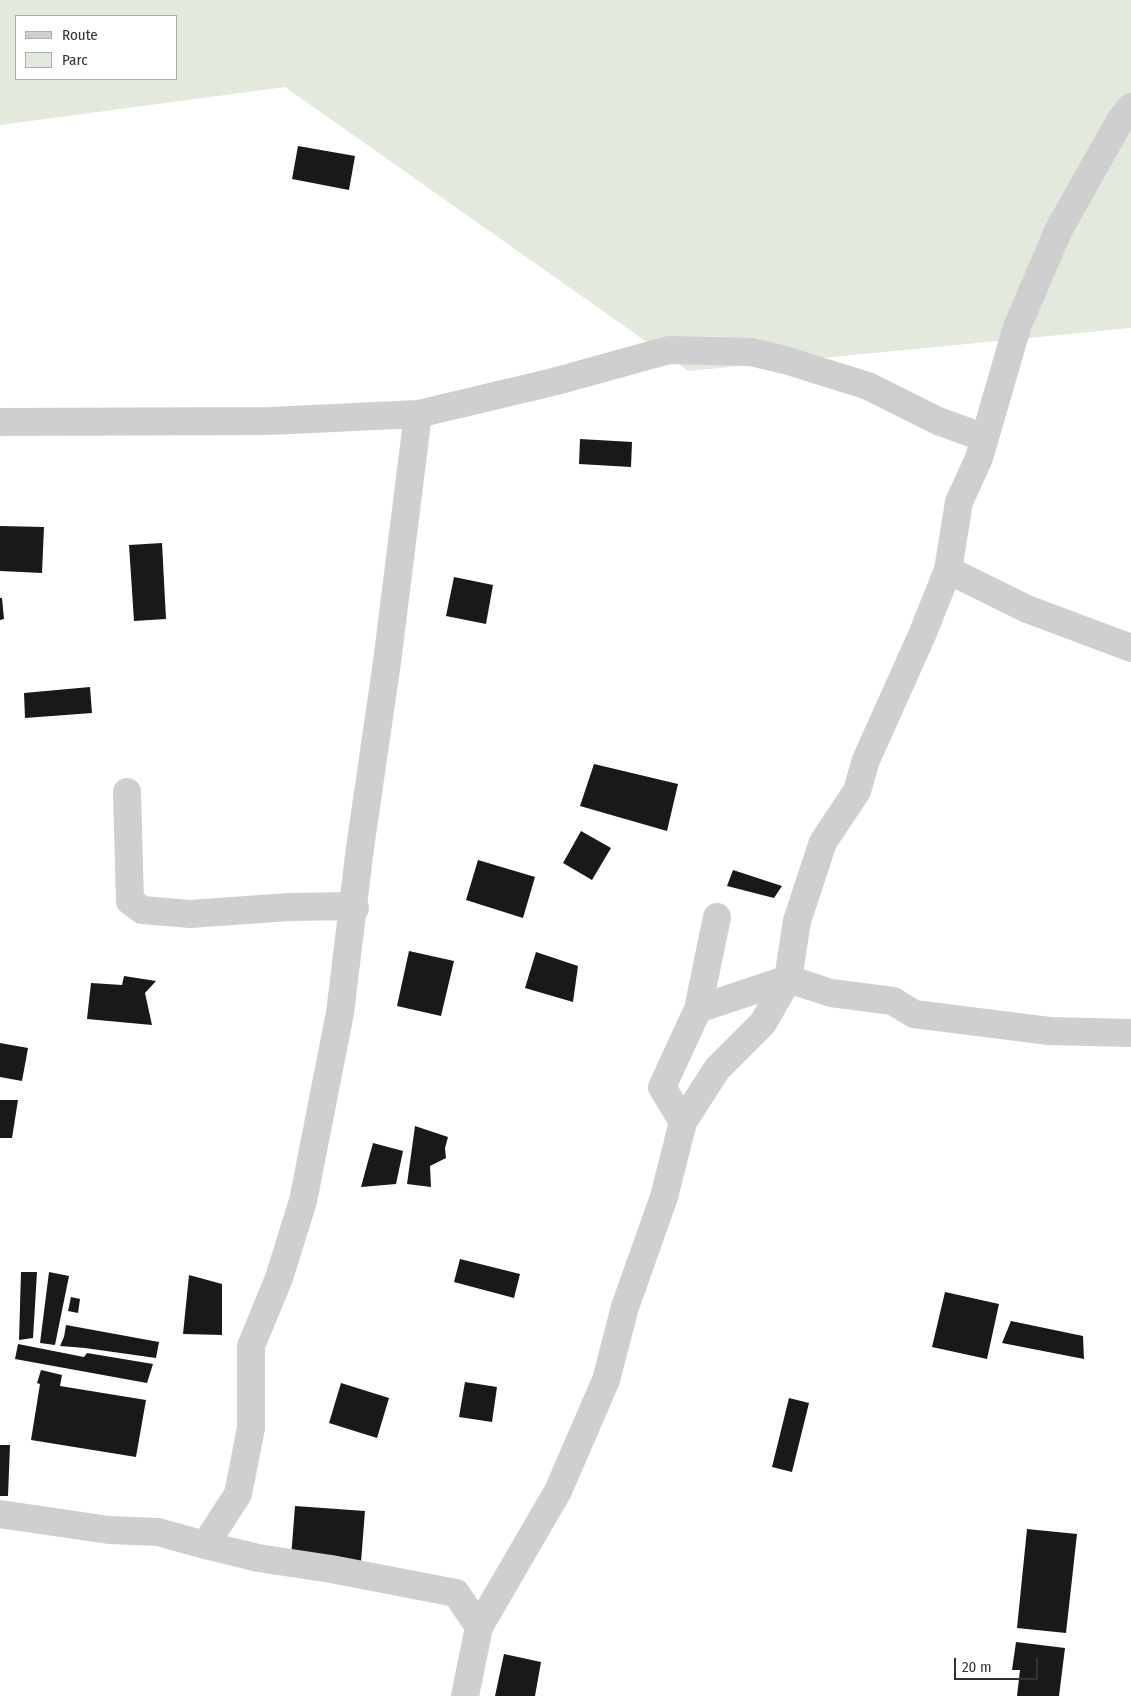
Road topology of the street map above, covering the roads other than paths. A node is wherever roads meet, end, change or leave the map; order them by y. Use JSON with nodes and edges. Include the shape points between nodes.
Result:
{"nodes":[{"id":1,"x":1131,"y":107,"type":"edge"},
{"id":2,"x":418,"y":414,"type":"junction"},
{"id":3,"x":0,"y":422,"type":"edge"},
{"id":4,"x":985,"y":438,"type":"junction"},
{"id":5,"x":948,"y":570,"type":"junction"},
{"id":6,"x":1131,"y":648,"type":"edge"},
{"id":7,"x":127,"y":792,"type":"dead end"},
{"id":8,"x":354,"y":907,"type":"junction"},
{"id":9,"x":717,"y":917,"type":"dead end"},
{"id":10,"x":788,"y":980,"type":"junction"},
{"id":11,"x":698,"y":1009,"type":"junction"},
{"id":12,"x":1131,"y":1033,"type":"edge"},
{"id":13,"x":683,"y":1122,"type":"junction"},
{"id":14,"x":0,"y":1514,"type":"edge"},
{"id":15,"x":205,"y":1545,"type":"junction"},
{"id":16,"x":479,"y":1627,"type":"junction"},
{"id":17,"x":465,"y":1696,"type":"edge"}],
"edges":[{"from":1,"to":4,"type":"street","via":[[1120,120],[1059,229],[1016,327]]},
{"from":2,"to":3,"type":"street","via":[[270,421]]},
{"from":2,"to":4,"type":"street","via":[[554,382],[669,350],[751,352],[868,386],[938,421]]},
{"from":2,"to":8,"type":"street"},
{"from":4,"to":5,"type":"street","via":[[959,502]]},
{"from":5,"to":6,"type":"street","via":[[1027,609]]},
{"from":5,"to":10,"type":"street","via":[[866,760],[857,791],[823,842],[797,921]]},
{"from":7,"to":8,"type":"street","via":[[130,901],[142,910],[190,914],[289,907]]},
{"from":8,"to":15,"type":"street","via":[[340,1013],[303,1201],[279,1278],[251,1346],[251,1428],[238,1494]]},
{"from":9,"to":11,"type":"street"},
{"from":10,"to":11,"type":"street"},
{"from":10,"to":12,"type":"street","via":[[831,993],[893,1001],[914,1014],[1049,1030]]},
{"from":10,"to":13,"type":"street","via":[[763,1023],[717,1069]]},
{"from":11,"to":13,"type":"street","via":[[662,1087]]},
{"from":13,"to":16,"type":"street","via":[[664,1197],[625,1306],[606,1380],[558,1491]]},
{"from":14,"to":15,"type":"street","via":[[109,1530],[158,1532]]},
{"from":15,"to":16,"type":"street","via":[[258,1558],[456,1593]]},
{"from":16,"to":17,"type":"street"}]}
